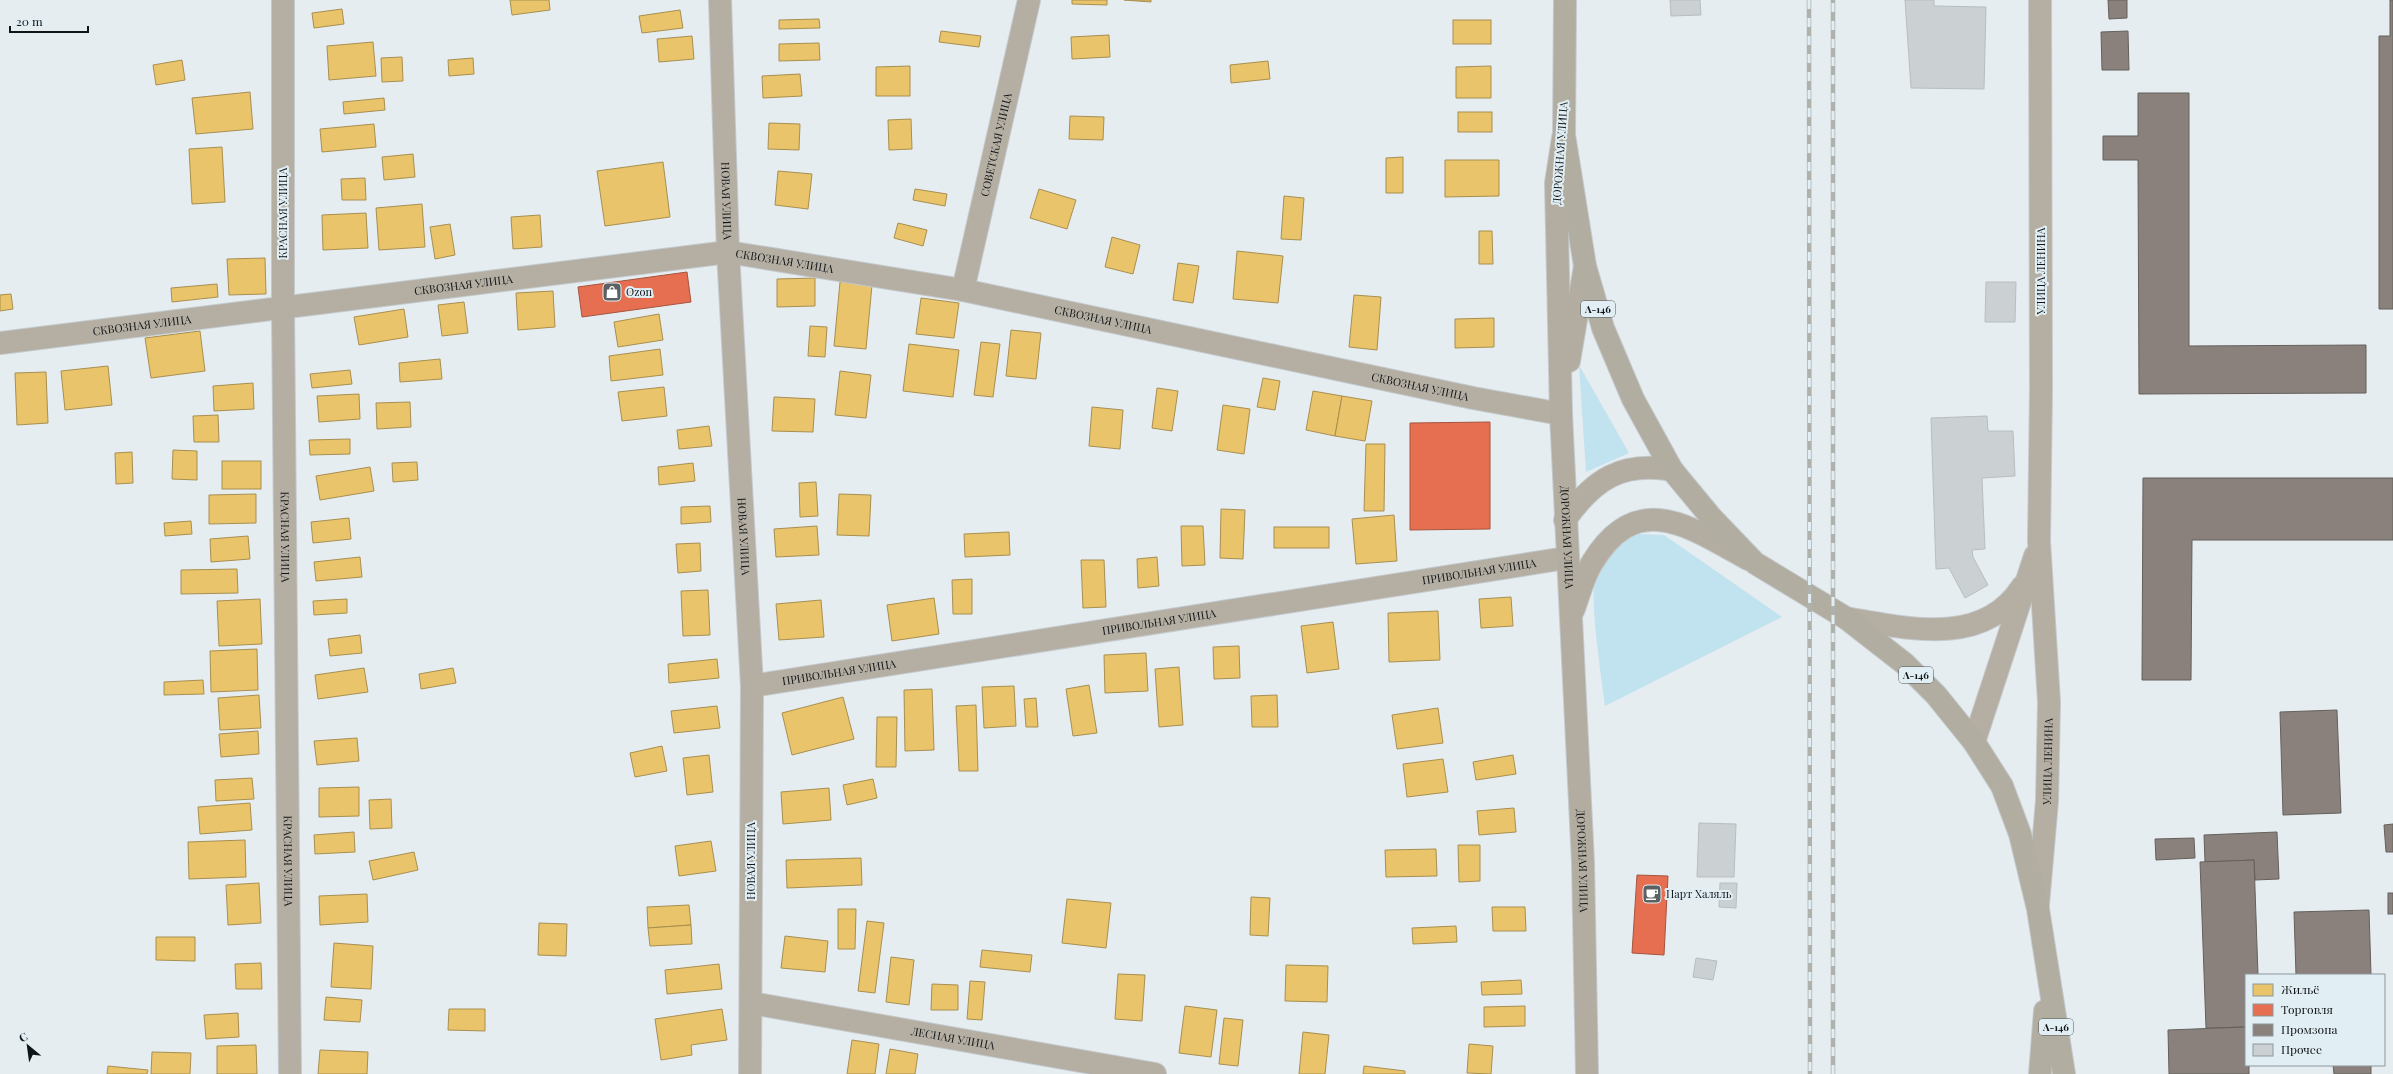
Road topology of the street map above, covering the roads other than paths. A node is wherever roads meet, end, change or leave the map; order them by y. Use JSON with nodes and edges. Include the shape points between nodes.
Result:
{"nodes":[{"id":1,"x":283,"y":0,"type":"edge"},
{"id":2,"x":720,"y":0,"type":"edge"},
{"id":3,"x":1029,"y":0,"type":"edge"},
{"id":4,"x":1565,"y":0,"type":"edge"},
{"id":5,"x":2040,"y":0,"type":"edge"},
{"id":6,"x":1564,"y":135,"type":"junction"},
{"id":7,"x":728,"y":252,"type":"junction"},
{"id":8,"x":1585,"y":266,"type":"junction"},
{"id":9,"x":963,"y":290,"type":"junction"},
{"id":10,"x":283,"y":309,"type":"junction"},
{"id":11,"x":0,"y":343,"type":"edge"},
{"id":12,"x":1561,"y":414,"type":"junction"},
{"id":13,"x":1672,"y":470,"type":"junction"},
{"id":14,"x":1565,"y":520,"type":"junction"},
{"id":15,"x":2040,"y":541,"type":"junction"},
{"id":16,"x":1566,"y":558,"type":"junction"},
{"id":17,"x":1756,"y":563,"type":"junction"},
{"id":18,"x":2030,"y":575,"type":"junction"},
{"id":19,"x":1846,"y":618,"type":"junction"},
{"id":20,"x":1570,"y":620,"type":"junction"},
{"id":21,"x":752,"y":686,"type":"junction"},
{"id":22,"x":1974,"y":742,"type":"junction"},
{"id":23,"x":2038,"y":909,"type":"junction"},
{"id":24,"x":2048,"y":980,"type":"junction"},
{"id":25,"x":751,"y":1003,"type":"junction"},
{"id":26,"x":290,"y":1074,"type":"edge"},
{"id":27,"x":750,"y":1074,"type":"edge"},
{"id":28,"x":1155,"y":1074,"type":"edge"},
{"id":29,"x":1587,"y":1074,"type":"edge"},
{"id":30,"x":2040,"y":1074,"type":"edge"},
{"id":31,"x":2064,"y":1074,"type":"edge"}],
"edges":[{"from":1,"to":10,"type":"street","name":"КРАСНАЯ УЛИЦА"},
{"from":2,"to":7,"type":"street","name":"НОВАЯ УЛИЦА"},
{"from":3,"to":9,"type":"street","name":"СОВЕТСКАЯ УЛИЦА"},
{"from":4,"to":6,"type":"main road","name":"ДОРОЖНАЯ УЛИЦА","number":"А-146"},
{"from":5,"to":15,"type":"street","name":"УЛИЦА ЛЕНИНА"},
{"from":6,"to":8,"type":"main road","number":"А-146"},
{"from":6,"to":12,"type":"main road","name":"ДОРОЖНАЯ УЛИЦА","via":[[1556,183]]},
{"from":7,"to":9,"type":"street","name":"СКВОЗНАЯ УЛИЦА"},
{"from":7,"to":10,"type":"street","name":"СКВОЗНАЯ УЛИЦА"},
{"from":7,"to":21,"type":"street","name":"НОВАЯ УЛИЦА"},
{"from":8,"to":12,"type":"main road"},
{"from":8,"to":13,"type":"main road","number":"А-146","via":[[1603,328],[1633,399]]},
{"from":9,"to":12,"type":"street","name":"СКВОЗНАЯ УЛИЦА","via":[[1473,398]]},
{"from":10,"to":11,"type":"street","name":"СКВОЗНАЯ УЛИЦА"},
{"from":10,"to":26,"type":"street","name":"КРАСНАЯ УЛИЦА"},
{"from":12,"to":14,"type":"main road","name":"ДОРОЖНАЯ УЛИЦА"},
{"from":13,"to":14,"type":"main road","via":[[1653,466],[1626,470],[1601,481],[1580,498]]},
{"from":13,"to":17,"type":"main road","number":"А-146","via":[[1710,516]]},
{"from":14,"to":16,"type":"main road","name":"ДОРОЖНАЯ УЛИЦА"},
{"from":15,"to":18,"type":"street","name":"УЛИЦА ЛЕНИНА"},
{"from":15,"to":23,"type":"street","name":"УЛИЦА ЛЕНИНА","via":[[2049,702],[2047,801]]},
{"from":16,"to":20,"type":"main road","name":"ДОРОЖНАЯ УЛИЦА"},
{"from":16,"to":21,"type":"street","name":"ПРИВОЛЬНАЯ УЛИЦА"},
{"from":17,"to":19,"type":"main road","number":"А-146"},
{"from":17,"to":20,"type":"main road","via":[[1692,528],[1664,519],[1633,522],[1610,537],[1591,564]]},
{"from":18,"to":19,"type":"street","name":"УЛИЦА ЛЕНИНА","via":[[2012,602],[2001,611],[1972,625],[1933,630]]},
{"from":18,"to":22,"type":"street","name":"УЛИЦА ЛЕНИНА"},
{"from":19,"to":22,"type":"main road","number":"А-146","via":[[1905,664],[1936,695]]},
{"from":20,"to":29,"type":"main road","name":"ДОРОЖНАЯ УЛИЦА","via":[[1583,864]]},
{"from":21,"to":25,"type":"street","name":"НОВАЯ УЛИЦА"},
{"from":22,"to":23,"type":"main road","number":"А-146","via":[[2002,786],[2020,834]]},
{"from":23,"to":24,"type":"main road","name":"УЛИЦА ЛЕНИНА","number":"А-146"},
{"from":24,"to":30,"type":"main road","name":"УЛИЦА ЛЕНИНА","number":"А-146"},
{"from":24,"to":31,"type":"main road","name":"УЛИЦА ЛЕНИНА","number":"А-146"},
{"from":25,"to":27,"type":"street","name":"НОВАЯ УЛИЦА"},
{"from":25,"to":28,"type":"street","name":"ЛЕСНАЯ УЛИЦА"}]}
